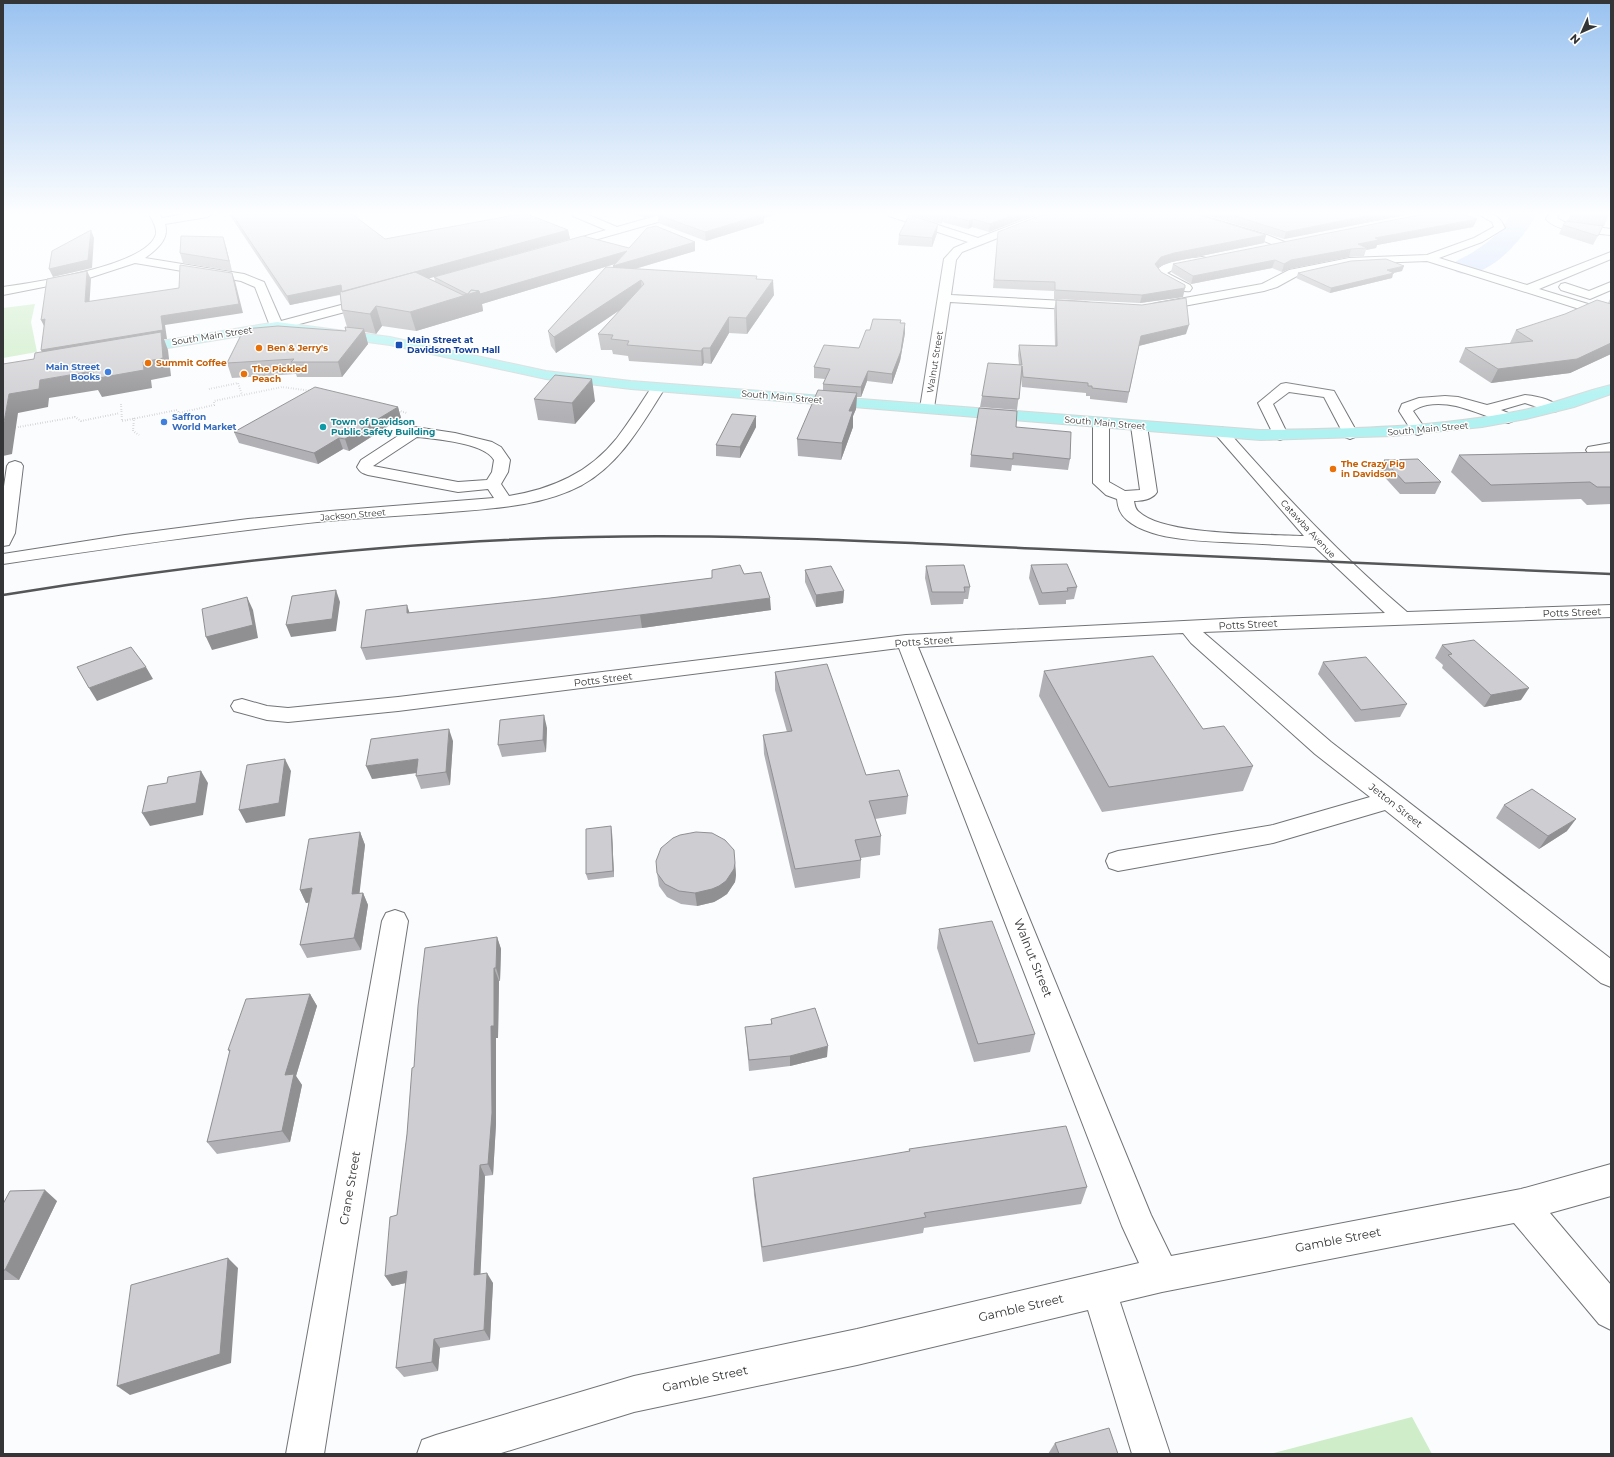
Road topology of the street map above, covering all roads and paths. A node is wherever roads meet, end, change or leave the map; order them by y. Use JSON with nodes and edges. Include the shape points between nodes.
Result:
{"nodes":[{"id":1,"x":56,"y":282,"type":"edge"},
{"id":2,"x":255,"y":282,"type":"edge"},
{"id":3,"x":947,"y":282,"type":"edge"},
{"id":4,"x":1175,"y":282,"type":"edge"},
{"id":5,"x":1276,"y":282,"type":"edge"},
{"id":6,"x":1505,"y":282,"type":"edge"},
{"id":7,"x":1546,"y":282,"type":"joint"},
{"id":8,"x":1611,"y":286,"type":"edge"},
{"id":9,"x":1527,"y":289,"type":"junction"},
{"id":10,"x":3,"y":291,"type":"edge"},
{"id":11,"x":386,"y":297,"type":"edge"},
{"id":12,"x":945,"y":298,"type":"junction"},
{"id":13,"x":1203,"y":298,"type":"junction"},
{"id":14,"x":1095,"y":307,"type":"edge"},
{"id":15,"x":1146,"y":308,"type":"edge"},
{"id":16,"x":1611,"y":315,"type":"edge"},
{"id":17,"x":277,"y":326,"type":"junction"},
{"id":18,"x":123,"y":351,"type":"edge"},
{"id":19,"x":658,"y":388,"type":"junction"},
{"id":20,"x":209,"y":389,"type":"dead end"},
{"id":21,"x":1611,"y":389,"type":"edge"},
{"id":22,"x":319,"y":392,"type":"edge"},
{"id":23,"x":242,"y":395,"type":"junction"},
{"id":24,"x":121,"y":404,"type":"dead end"},
{"id":25,"x":928,"y":408,"type":"junction"},
{"id":26,"x":1552,"y":408,"type":"junction"},
{"id":27,"x":391,"y":409,"type":"edge"},
{"id":28,"x":1487,"y":409,"type":"junction"},
{"id":29,"x":120,"y":413,"type":"junction"},
{"id":30,"x":414,"y":414,"type":"dead end"},
{"id":31,"x":134,"y":418,"type":"junction"},
{"id":32,"x":1508,"y":418,"type":"junction"},
{"id":33,"x":1101,"y":423,"type":"junction"},
{"id":34,"x":1139,"y":426,"type":"junction"},
{"id":35,"x":10,"y":428,"type":"dead end"},
{"id":36,"x":1418,"y":430,"type":"junction"},
{"id":37,"x":1221,"y":432,"type":"junction"},
{"id":38,"x":1350,"y":434,"type":"junction"},
{"id":39,"x":139,"y":435,"type":"dead end"},
{"id":40,"x":1280,"y":435,"type":"junction"},
{"id":41,"x":1611,"y":448,"type":"edge"},
{"id":42,"x":1594,"y":450,"type":"dead end"},
{"id":43,"x":15,"y":466,"type":"dead end"},
{"id":44,"x":493,"y":484,"type":"junction"},
{"id":45,"x":1125,"y":496,"type":"junction"},
{"id":46,"x":505,"y":502,"type":"junction"},
{"id":47,"x":3,"y":541,"type":"edge"},
{"id":48,"x":1320,"y":542,"type":"junction"},
{"id":49,"x":3,"y":559,"type":"edge"},
{"id":50,"x":1611,"y":611,"type":"edge"},
{"id":51,"x":1402,"y":618,"type":"junction"},
{"id":52,"x":1188,"y":627,"type":"junction"},
{"id":53,"x":906,"y":641,"type":"junction"},
{"id":54,"x":242,"y":706,"type":"dead end"},
{"id":55,"x":1390,"y":800,"type":"junction"},
{"id":56,"x":1118,"y":861,"type":"dead end"},
{"id":57,"x":395,"y":921,"type":"dead end"},
{"id":58,"x":1611,"y":975,"type":"edge"},
{"id":59,"x":1611,"y":1180,"type":"edge"},
{"id":60,"x":1521,"y":1205,"type":"junction"},
{"id":61,"x":1162,"y":1274,"type":"junction"},
{"id":62,"x":1099,"y":1289,"type":"junction"},
{"id":63,"x":1611,"y":1312,"type":"edge"},
{"id":64,"x":305,"y":1454,"type":"edge"},
{"id":65,"x":436,"y":1454,"type":"edge"},
{"id":66,"x":1151,"y":1454,"type":"edge"}],
"edges":[{"from":1,"to":10,"type":"street"},
{"from":2,"to":17,"type":"street","via":[[260,285]]},
{"from":3,"to":12,"type":"street","name":"Walnut Street"},
{"from":4,"to":13,"type":"street"},
{"from":5,"to":13,"type":"street","via":[[1264,287]]},
{"from":6,"to":9,"type":"street"},
{"from":7,"to":8,"type":"street","via":[[1590,295]]},
{"from":7,"to":9,"type":"street"},
{"from":9,"to":16,"type":"street"},
{"from":11,"to":17,"type":"street"},
{"from":12,"to":14,"type":"street"},
{"from":12,"to":25,"type":"street","name":"Walnut Street"},
{"from":13,"to":15,"type":"street"},
{"from":17,"to":18,"type":"main road","name":"South Main Street"},
{"from":17,"to":19,"type":"main road","name":"South Main Street","via":[[390,341],[546,375]]},
{"from":19,"to":25,"type":"main road","name":"South Main Street"},
{"from":19,"to":46,"type":"street","name":"Jackson Street","via":[[618,448],[595,470],[558,489]]},
{"from":20,"to":23,"type":"path","via":[[238,383]]},
{"from":21,"to":26,"type":"main road","name":"South Main Street","via":[[1584,400]]},
{"from":22,"to":23,"type":"path","via":[[282,387]]},
{"from":23,"to":31,"type":"path","via":[[179,413],[177,410]]},
{"from":24,"to":29,"type":"path"},
{"from":25,"to":33,"type":"main road","name":"South Main Street"},
{"from":26,"to":28,"type":"street","via":[[1525,398]]},
{"from":26,"to":32,"type":"main road","name":"South Main Street"},
{"from":27,"to":30,"type":"path"},
{"from":28,"to":32,"type":"street"},
{"from":28,"to":36,"type":"street","via":[[1464,402],[1438,401],[1411,405],[1406,411]]},
{"from":29,"to":31,"type":"path","via":[[122,421]]},
{"from":29,"to":35,"type":"path","via":[[81,421],[74,417]]},
{"from":31,"to":39,"type":"path","via":[[133,431]]},
{"from":32,"to":36,"type":"main road","name":"South Main Street"},
{"from":33,"to":34,"type":"main road","name":"South Main Street"},
{"from":33,"to":45,"type":"street","via":[[1101,483],[1107,489]]},
{"from":34,"to":37,"type":"main road","name":"South Main Street"},
{"from":34,"to":45,"type":"street","via":[[1149,492]]},
{"from":36,"to":38,"type":"main road","name":"South Main Street"},
{"from":37,"to":40,"type":"main road","name":"South Main Street"},
{"from":37,"to":48,"type":"street","name":"Catawba Avenue"},
{"from":38,"to":40,"type":"main road","name":"South Main Street"},
{"from":38,"to":40,"type":"street","via":[[1329,394],[1286,387],[1265,404]]},
{"from":41,"to":42,"type":"street"},
{"from":43,"to":47,"type":"street"},
{"from":44,"to":44,"type":"street","via":[[500,472],[502,460],[498,452],[480,445],[422,433],[409,434],[365,467],[368,470],[442,485],[471,487]]},
{"from":44,"to":46,"type":"street"},
{"from":45,"to":48,"type":"street","via":[[1127,510],[1132,516],[1171,532]]},
{"from":46,"to":49,"type":"street","name":"Jackson Street","via":[[240,525]]},
{"from":48,"to":51,"type":"street","name":"Catawba Avenue","via":[[1361,583]]},
{"from":50,"to":51,"type":"street","name":"Potts Street"},
{"from":51,"to":52,"type":"street","name":"Potts Street"},
{"from":52,"to":53,"type":"street","name":"Potts Street"},
{"from":52,"to":55,"type":"street","name":"Jetton Street","via":[[1263,697]]},
{"from":53,"to":54,"type":"street","name":"Potts Street","via":[[304,714],[267,713]]},
{"from":53,"to":61,"type":"street","name":"Walnut Street","via":[[1139,1226]]},
{"from":55,"to":56,"type":"street","via":[[1273,834]]},
{"from":55,"to":58,"type":"street","name":"Jetton Street"},
{"from":57,"to":64,"type":"street","name":"Crane Street"},
{"from":59,"to":60,"type":"street","name":"Gamble Street"},
{"from":60,"to":61,"type":"street","name":"Gamble Street"},
{"from":60,"to":63,"type":"street"},
{"from":61,"to":62,"type":"street","name":"Gamble Street"},
{"from":62,"to":65,"type":"street","name":"Gamble Street","via":[[857,1347],[634,1394]]},
{"from":62,"to":66,"type":"street"}]}
